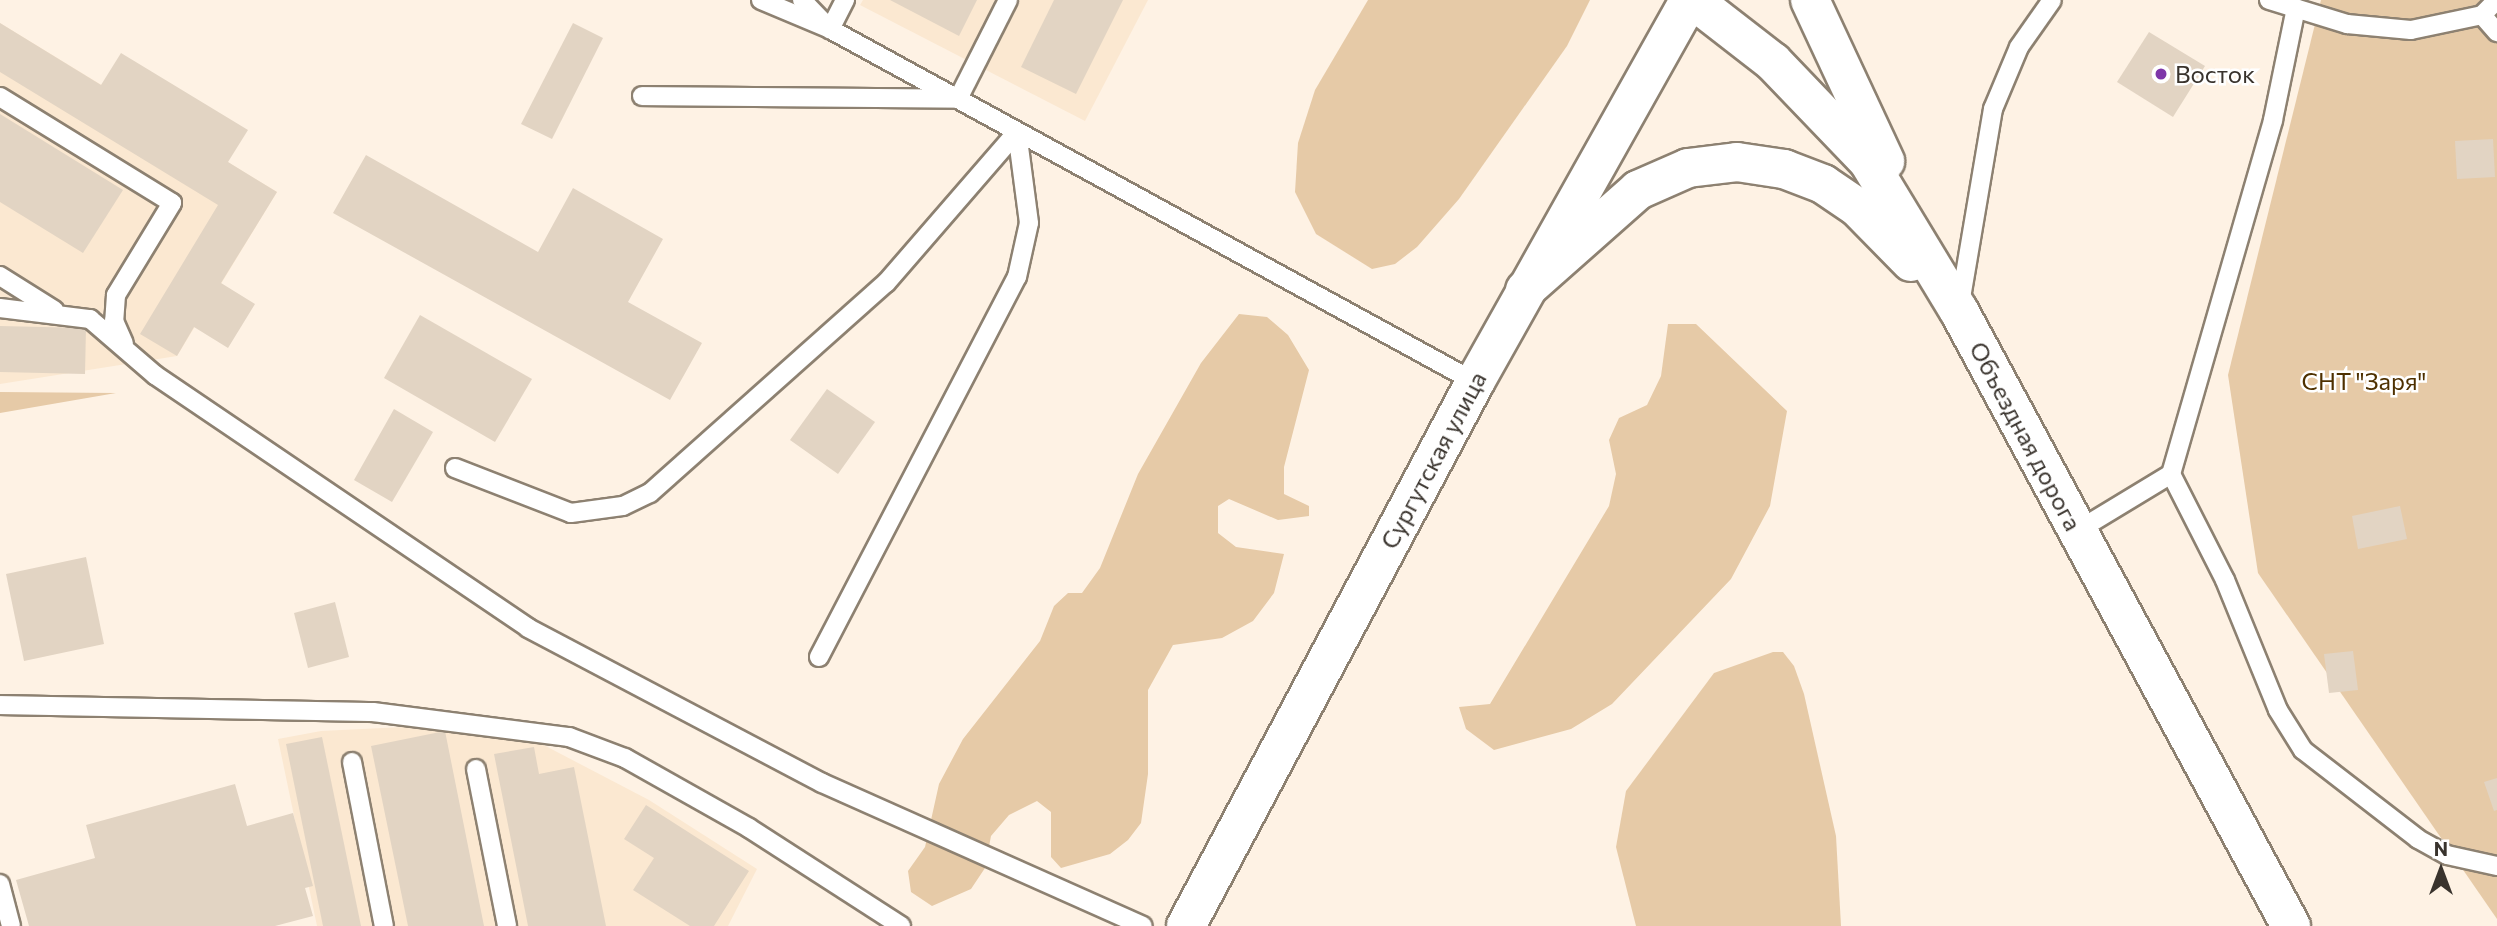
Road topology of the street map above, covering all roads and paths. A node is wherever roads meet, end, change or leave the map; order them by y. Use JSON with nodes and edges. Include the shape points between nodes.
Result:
{"nodes":[{"id":1,"x":761,"y":0,"type":"edge"},
{"id":2,"x":802,"y":0,"type":"edge"},
{"id":3,"x":845,"y":0,"type":"edge"},
{"id":4,"x":1008,"y":0,"type":"edge"},
{"id":5,"x":1691,"y":0,"type":"edge"},
{"id":6,"x":1810,"y":0,"type":"edge"},
{"id":7,"x":2052,"y":0,"type":"edge"},
{"id":8,"x":2269,"y":0,"type":"edge"},
{"id":9,"x":2497,"y":0,"type":"edge"},
{"id":10,"x":2296,"y":8,"type":"junction"},
{"id":11,"x":2482,"y":15,"type":"junction"},
{"id":12,"x":830,"y":29,"type":"junction"},
{"id":13,"x":2497,"y":32,"type":"edge"},
{"id":14,"x":642,"y":96,"type":"dead end"},
{"id":15,"x":0,"y":97,"type":"edge"},
{"id":16,"x":958,"y":99,"type":"junction"},
{"id":17,"x":1017,"y":132,"type":"junction"},
{"id":18,"x":0,"y":276,"type":"edge"},
{"id":19,"x":1525,"y":290,"type":"junction"},
{"id":20,"x":0,"y":308,"type":"edge"},
{"id":21,"x":54,"y":310,"type":"junction"},
{"id":22,"x":1959,"y":311,"type":"junction"},
{"id":23,"x":125,"y":346,"type":"junction"},
{"id":24,"x":1475,"y":382,"type":"junction"},
{"id":25,"x":455,"y":468,"type":"dead end"},
{"id":26,"x":2171,"y":474,"type":"junction"},
{"id":27,"x":2077,"y":531,"type":"junction"},
{"id":28,"x":819,"y":657,"type":"dead end"},
{"id":29,"x":0,"y":705,"type":"edge"},
{"id":30,"x":352,"y":762,"type":"dead end"},
{"id":31,"x":476,"y":769,"type":"dead end"},
{"id":32,"x":2497,"y":866,"type":"edge"},
{"id":33,"x":0,"y":884,"type":"edge"},
{"id":34,"x":12,"y":926,"type":"edge"},
{"id":35,"x":384,"y":926,"type":"edge"},
{"id":36,"x":508,"y":926,"type":"edge"},
{"id":37,"x":901,"y":926,"type":"edge"},
{"id":38,"x":1143,"y":926,"type":"edge"},
{"id":39,"x":1186,"y":926,"type":"edge"},
{"id":40,"x":2291,"y":926,"type":"edge"}],
"edges":[{"from":1,"to":12,"type":"lane"},
{"from":2,"to":12,"type":"lane"},
{"from":3,"to":12,"type":"lane"},
{"from":4,"to":16,"type":"lane"},
{"from":5,"to":19,"type":"main road","name":"Сургутская улица"},
{"from":5,"to":22,"type":"main road","name":"Объездная дорога","via":[[1773,62],[1868,162]]},
{"from":6,"to":22,"type":"main road"},
{"from":7,"to":22,"type":"lane","via":[[2019,47],[1993,109]]},
{"from":8,"to":10,"type":"lane"},
{"from":9,"to":11,"type":"lane"},
{"from":10,"to":11,"type":"lane","via":[[2347,24],[2411,30]]},
{"from":10,"to":26,"type":"lane","via":[[2273,120]]},
{"from":11,"to":13,"type":"lane"},
{"from":12,"to":16,"type":"lane"},
{"from":14,"to":16,"type":"lane"},
{"from":15,"to":23,"type":"lane","via":[[172,203],[116,295],[114,321]]},
{"from":16,"to":17,"type":"lane"},
{"from":17,"to":24,"type":"lane"},
{"from":17,"to":25,"type":"lane","via":[[886,283],[650,494],[614,509],[571,513]]},
{"from":17,"to":28,"type":"lane","via":[[1029,223],[1017,277]]},
{"from":18,"to":21,"type":"lane"},
{"from":19,"to":22,"type":"main road","via":[[1639,190],[1688,168],[1737,162],[1823,184],[1857,207]]},
{"from":19,"to":24,"type":"main road","name":"Сургутская улица"},
{"from":20,"to":21,"type":"lane"},
{"from":21,"to":23,"type":"lane","via":[[90,319]]},
{"from":22,"to":27,"type":"main road","name":"Объездная дорога"},
{"from":23,"to":38,"type":"lane","via":[[155,374],[390,539],[528,628],[822,783]]},
{"from":24,"to":39,"type":"main road","name":"Сургутская улица"},
{"from":26,"to":27,"type":"lane"},
{"from":26,"to":32,"type":"lane","via":[[2225,580],[2278,710],[2303,750],[2417,839],[2447,855]]},
{"from":27,"to":40,"type":"main road","name":"Объездная дорога"},
{"from":29,"to":37,"type":"lane","via":[[373,712],[569,737],[625,758],[749,828]]},
{"from":30,"to":35,"type":"lane"},
{"from":31,"to":36,"type":"lane"},
{"from":33,"to":34,"type":"lane"}]}
